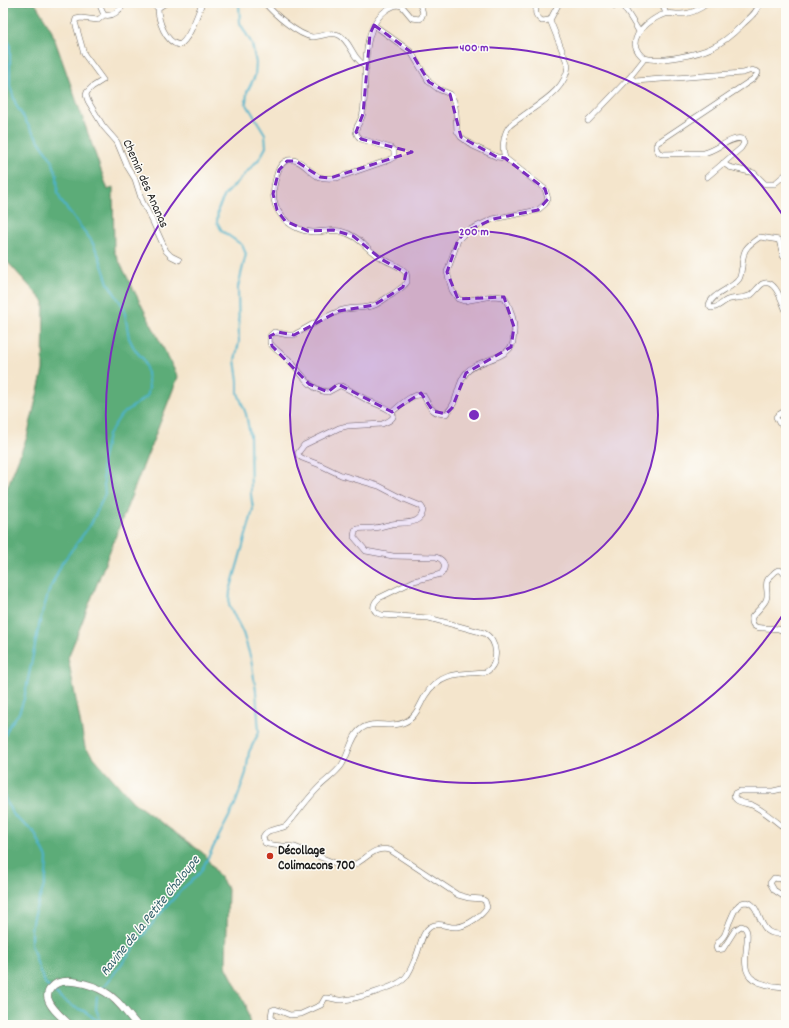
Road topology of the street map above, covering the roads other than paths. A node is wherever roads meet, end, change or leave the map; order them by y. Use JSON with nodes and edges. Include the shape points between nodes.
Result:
{"nodes":[{"id":1,"x":100,"y":3,"type":"edge"},
{"id":2,"x":125,"y":3,"type":"edge"},
{"id":3,"x":150,"y":3,"type":"edge"},
{"id":4,"x":166,"y":3,"type":"edge"},
{"id":5,"x":202,"y":3,"type":"edge"},
{"id":6,"x":265,"y":3,"type":"edge"},
{"id":7,"x":419,"y":3,"type":"edge"},
{"id":8,"x":537,"y":3,"type":"edge"},
{"id":9,"x":559,"y":3,"type":"edge"},
{"id":10,"x":662,"y":3,"type":"edge"},
{"id":11,"x":708,"y":3,"type":"edge"},
{"id":12,"x":758,"y":3,"type":"edge"},
{"id":13,"x":615,"y":6,"type":"dead end"},
{"id":14,"x":158,"y":8,"type":"junction"},
{"id":15,"x":666,"y":14,"type":"junction"},
{"id":16,"x":104,"y":15,"type":"junction"},
{"id":17,"x":550,"y":20,"type":"junction"},
{"id":18,"x":374,"y":25,"type":"junction"},
{"id":19,"x":639,"y":32,"type":"junction"},
{"id":20,"x":645,"y":58,"type":"junction"},
{"id":21,"x":366,"y":68,"type":"junction"},
{"id":22,"x":630,"y":77,"type":"junction"},
{"id":23,"x":588,"y":121,"type":"dead end"},
{"id":24,"x":505,"y":158,"type":"junction"},
{"id":25,"x":723,"y":162,"type":"junction"},
{"id":26,"x":786,"y":174,"type":"edge"},
{"id":27,"x":707,"y":177,"type":"dead end"},
{"id":28,"x":786,"y":259,"type":"edge"},
{"id":29,"x":179,"y":260,"type":"dead end"},
{"id":30,"x":786,"y":310,"type":"edge"},
{"id":31,"x":786,"y":410,"type":"edge"},
{"id":32,"x":392,"y":412,"type":"junction"},
{"id":33,"x":786,"y":425,"type":"edge"},
{"id":34,"x":786,"y":577,"type":"edge"},
{"id":35,"x":786,"y":634,"type":"edge"},
{"id":36,"x":786,"y":788,"type":"edge"},
{"id":37,"x":786,"y":829,"type":"edge"},
{"id":38,"x":786,"y":880,"type":"edge"},
{"id":39,"x":786,"y":898,"type":"edge"},
{"id":40,"x":786,"y":934,"type":"edge"},
{"id":41,"x":786,"y":987,"type":"edge"},
{"id":42,"x":70,"y":1025,"type":"edge"},
{"id":43,"x":137,"y":1025,"type":"edge"},
{"id":44,"x":283,"y":1025,"type":"edge"}],
"edges":[{"from":1,"to":16,"type":"street"},
{"from":2,"to":16,"type":"street","name":"Chemin des Ananas","via":[[115,14]]},
{"from":3,"to":14,"type":"street"},
{"from":4,"to":14,"type":"street"},
{"from":5,"to":14,"type":"street","via":[[184,42],[179,45],[168,37],[159,21]]},
{"from":6,"to":21,"type":"street","via":[[276,15],[303,34],[313,37],[334,34],[344,38],[356,58]]},
{"from":7,"to":18,"type":"street","via":[[423,13],[420,19],[412,18],[402,6],[395,5],[381,14]]},
{"from":8,"to":17,"type":"street","via":[[537,17],[542,21]]},
{"from":9,"to":17,"type":"street"},
{"from":10,"to":15,"type":"street"},
{"from":11,"to":15,"type":"street","via":[[702,9],[689,14]]},
{"from":12,"to":20,"type":"street","via":[[754,13],[732,35],[712,48],[693,54]]},
{"from":13,"to":19,"type":"street","via":[[625,7]]},
{"from":15,"to":19,"type":"street","via":[[646,24]]},
{"from":16,"to":29,"type":"street","name":"Chemin des Ananas","via":[[98,20],[81,18],[75,22],[84,54],[103,80],[92,87],[86,95],[103,126],[118,142],[166,251]]},
{"from":17,"to":24,"type":"street","via":[[568,64],[568,72],[552,94],[508,127],[504,139]]},
{"from":18,"to":21,"type":"street","via":[[370,34]]},
{"from":18,"to":24,"type":"street","via":[[411,52],[429,82],[450,94],[454,101],[457,131],[461,138],[497,157]]},
{"from":19,"to":20,"type":"street","via":[[635,40],[636,48]]},
{"from":20,"to":22,"type":"street"},
{"from":21,"to":32,"type":"street","via":[[363,114],[356,132],[361,140],[391,148],[394,157],[337,178],[320,177],[296,161],[287,161],[283,163],[276,177],[274,201],[281,216],[291,224],[313,232],[340,231],[358,239],[382,259],[402,269],[406,273],[406,282],[403,287],[374,306],[339,310],[294,335],[274,332],[270,336],[270,343],[295,366],[309,384],[319,390],[328,392],[341,386]]},
{"from":22,"to":23,"type":"street"},
{"from":22,"to":25,"type":"street","via":[[636,81],[743,73],[752,70],[758,72],[753,79],[665,137],[656,146],[659,153],[663,154],[704,153],[737,138],[742,139],[744,143],[741,148]]},
{"from":24,"to":32,"type":"street","via":[[545,189],[548,199],[538,210],[493,219],[467,231],[458,240],[448,272],[452,290],[458,299],[464,301],[493,296],[504,297],[514,327],[513,343],[505,352],[466,372],[452,408],[446,414],[433,411],[423,395],[418,394]]},
{"from":25,"to":26,"type":"street","via":[[729,167],[754,173],[765,184],[774,184]]},
{"from":25,"to":27,"type":"street"},
{"from":28,"to":30,"type":"street","via":[[779,240],[760,237],[744,250],[739,279],[710,300],[708,305],[713,308],[734,298],[747,297],[766,283],[777,289]]},
{"from":31,"to":33,"type":"street","via":[[776,417],[779,423]]},
{"from":32,"to":44,"type":"street","via":[[391,419],[382,424],[347,426],[304,445],[299,450],[299,456],[348,478],[379,486],[421,506],[422,513],[415,522],[355,530],[354,537],[366,551],[393,556],[436,557],[445,565],[442,574],[414,581],[379,598],[373,606],[374,610],[382,615],[429,618],[488,635],[496,659],[491,669],[486,672],[450,675],[443,678],[426,694],[415,714],[401,724],[374,724],[360,729],[346,758],[333,775],[286,826],[265,833],[263,837],[270,845],[295,847],[345,867],[358,864],[376,850],[390,850],[458,895],[482,899],[487,907],[484,912],[458,927],[438,924],[429,928],[410,970],[402,980],[352,999],[340,1001],[327,998],[321,1005],[302,1014],[290,1015],[272,1010],[271,1017]]},
{"from":34,"to":35,"type":"street","via":[[780,569],[767,580],[765,601],[751,620],[759,629],[776,628]]},
{"from":36,"to":37,"type":"street","via":[[773,791],[740,791],[734,796],[738,801],[761,810]]},
{"from":38,"to":39,"type":"street","via":[[774,878],[770,883],[774,890]]},
{"from":40,"to":41,"type":"street","via":[[767,931],[754,906],[746,902],[736,908],[716,947],[718,950],[723,949],[736,930],[744,926],[748,933],[745,953],[748,975],[768,985]]},
{"from":42,"to":43,"type":"main road","via":[[48,999],[48,992],[53,985],[67,980],[98,988],[115,999]]}]}
